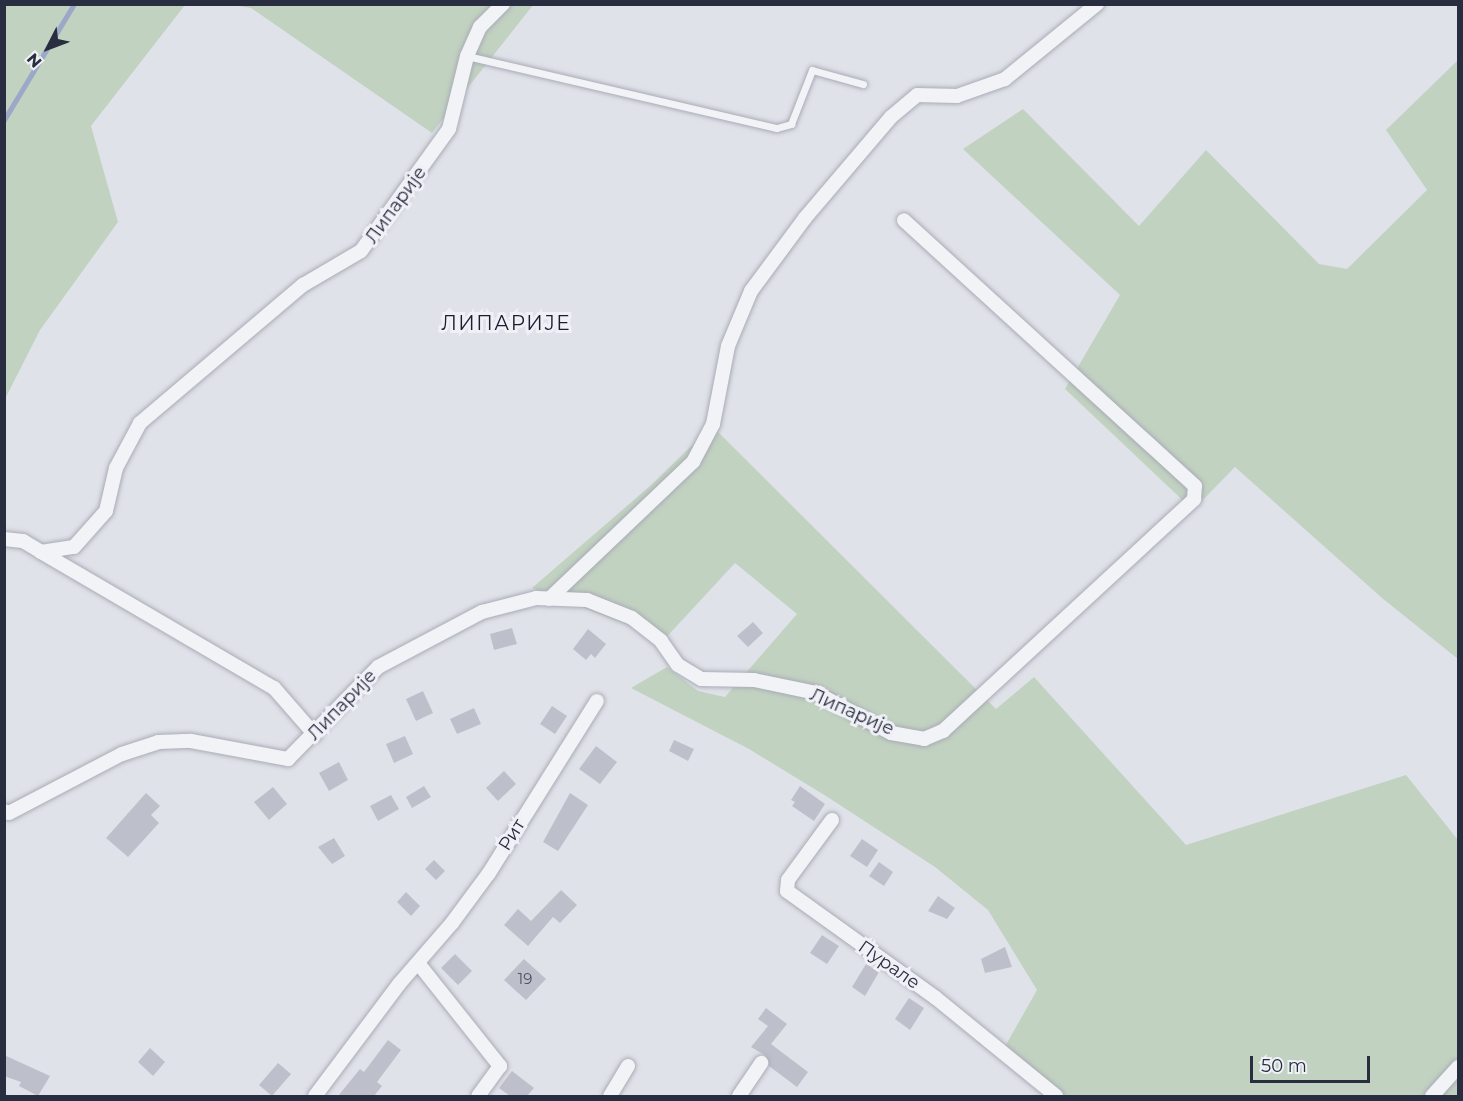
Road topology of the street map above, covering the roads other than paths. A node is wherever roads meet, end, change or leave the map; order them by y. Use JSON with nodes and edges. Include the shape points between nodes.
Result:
{"nodes":[{"id":1,"x":503,"y":4,"type":"edge"},
{"id":2,"x":1097,"y":4,"type":"edge"},
{"id":3,"x":468,"y":56,"type":"junction"},
{"id":4,"x":863,"y":84,"type":"dead end"},
{"id":5,"x":904,"y":220,"type":"dead end"},
{"id":6,"x":4,"y":539,"type":"edge"},
{"id":7,"x":41,"y":552,"type":"junction"},
{"id":8,"x":549,"y":598,"type":"junction"},
{"id":9,"x":597,"y":700,"type":"dead end"},
{"id":10,"x":315,"y":735,"type":"junction"},
{"id":11,"x":4,"y":811,"type":"edge"},
{"id":12,"x":832,"y":820,"type":"dead end"},
{"id":13,"x":418,"y":963,"type":"junction"},
{"id":14,"x":761,"y":1064,"type":"dead end"},
{"id":15,"x":628,"y":1066,"type":"dead end"},
{"id":16,"x":1458,"y":1066,"type":"edge"},
{"id":17,"x":1052,"y":1095,"type":"edge"},
{"id":18,"x":315,"y":1096,"type":"edge"},
{"id":19,"x":478,"y":1096,"type":"edge"},
{"id":20,"x":610,"y":1096,"type":"edge"},
{"id":21,"x":739,"y":1096,"type":"edge"},
{"id":22,"x":1432,"y":1096,"type":"edge"}],
"edges":[{"from":1,"to":3,"type":"street","name":"Липарије","via":[[480,27]]},
{"from":2,"to":8,"type":"street","via":[[1005,79],[957,96],[917,95],[891,117],[805,218],[751,291],[728,346],[713,424],[693,462]]},
{"from":3,"to":4,"type":"lane","via":[[777,128],[791,124],[812,70]]},
{"from":3,"to":7,"type":"street","name":"Липарије","via":[[449,129],[361,251],[303,285],[140,423],[116,468],[106,511],[74,547]]},
{"from":5,"to":8,"type":"street","name":"Липарије","via":[[1144,436],[1195,486],[1194,499],[943,731],[924,739],[891,732],[816,693],[754,680],[701,679],[678,665],[661,641],[632,618],[587,600]]},
{"from":6,"to":7,"type":"street","via":[[23,541]]},
{"from":7,"to":10,"type":"street","via":[[274,688]]},
{"from":8,"to":10,"type":"street","name":"Липарије","via":[[482,612],[378,667],[339,703]]},
{"from":9,"to":13,"type":"street","name":"Рит","via":[[489,873]]},
{"from":10,"to":11,"type":"street","name":"Липарије","via":[[288,759],[191,741],[158,742],[122,754],[9,813]]},
{"from":12,"to":17,"type":"street","name":"Пурале","via":[[788,880],[788,891],[936,998]]},
{"from":13,"to":18,"type":"street","name":"Рит"},
{"from":13,"to":19,"type":"street","via":[[500,1066]]},
{"from":14,"to":21,"type":"street"},
{"from":15,"to":20,"type":"street"},
{"from":16,"to":22,"type":"street"}]}
